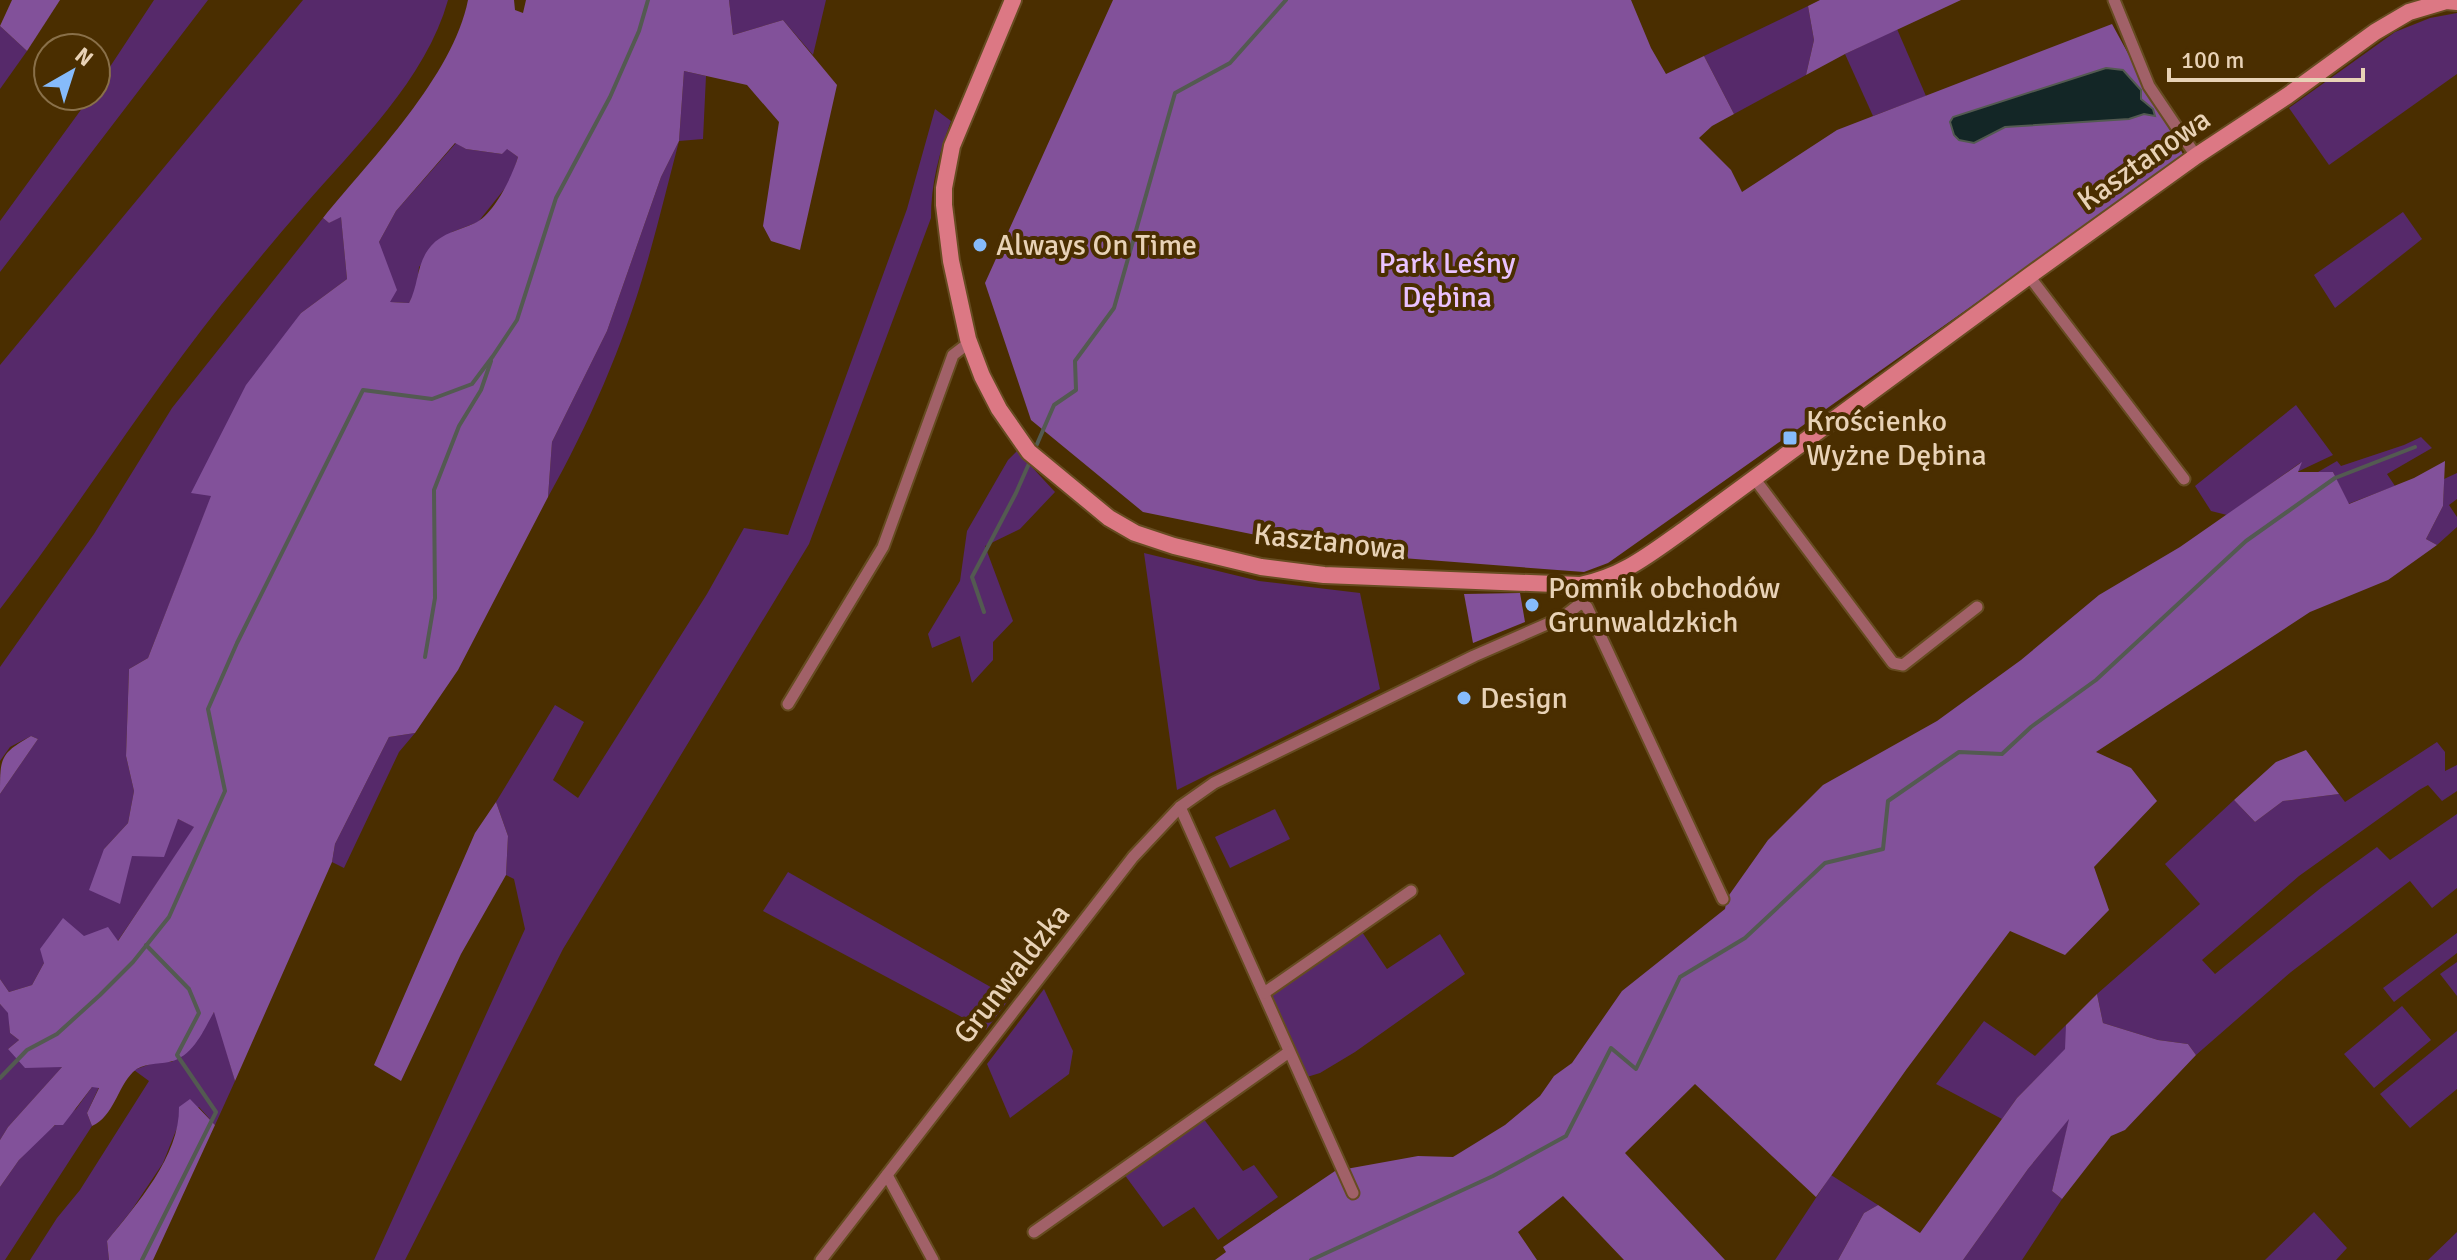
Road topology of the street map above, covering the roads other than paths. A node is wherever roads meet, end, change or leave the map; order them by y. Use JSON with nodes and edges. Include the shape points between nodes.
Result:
{"nodes":[{"id":1,"x":1013,"y":0,"type":"edge"},
{"id":2,"x":2114,"y":0,"type":"edge"},
{"id":3,"x":2457,"y":2,"type":"edge"},
{"id":4,"x":2196,"y":156,"type":"junction"},
{"id":5,"x":2029,"y":276,"type":"junction"},
{"id":6,"x":969,"y":340,"type":"junction"},
{"id":7,"x":1754,"y":478,"type":"junction"},
{"id":8,"x":2184,"y":479,"type":"dead end"},
{"id":9,"x":1580,"y":585,"type":"junction"},
{"id":10,"x":1581,"y":603,"type":"junction"},
{"id":11,"x":1977,"y":607,"type":"dead end"},
{"id":12,"x":788,"y":704,"type":"dead end"},
{"id":13,"x":1180,"y":807,"type":"junction"},
{"id":14,"x":1411,"y":891,"type":"dead end"},
{"id":15,"x":1723,"y":899,"type":"dead end"},
{"id":16,"x":1264,"y":993,"type":"junction"},
{"id":17,"x":1289,"y":1052,"type":"junction"},
{"id":18,"x":887,"y":1175,"type":"junction"},
{"id":19,"x":1353,"y":1193,"type":"dead end"},
{"id":20,"x":1034,"y":1232,"type":"dead end"},
{"id":21,"x":821,"y":1260,"type":"edge"},
{"id":22,"x":933,"y":1260,"type":"edge"}],
"edges":[{"from":1,"to":6,"type":"street","name":"Kasztanowa","via":[[952,146],[944,188],[947,236]]},
{"from":2,"to":4,"type":"street","via":[[2149,86]]},
{"from":3,"to":4,"type":"street","name":"Kasztanowa","via":[[2409,12],[2375,32]]},
{"from":4,"to":5,"type":"street","name":"Kasztanowa"},
{"from":5,"to":7,"type":"street","name":"Kasztanowa"},
{"from":5,"to":8,"type":"street"},
{"from":6,"to":9,"type":"street","name":"Kasztanowa","via":[[999,409],[1034,456],[1135,533],[1261,567],[1324,575]]},
{"from":6,"to":12,"type":"street","via":[[953,355],[883,547]]},
{"from":7,"to":9,"type":"street","name":"Kasztanowa","via":[[1633,565],[1605,580]]},
{"from":7,"to":11,"type":"street","via":[[1893,663],[1903,665]]},
{"from":9,"to":10,"type":"street"},
{"from":10,"to":13,"type":"street","name":"Grunwaldzka","via":[[1563,617],[1308,735],[1214,783]]},
{"from":10,"to":15,"type":"street"},
{"from":13,"to":16,"type":"street"},
{"from":13,"to":18,"type":"street","name":"Grunwaldzka","via":[[1133,857]]},
{"from":14,"to":16,"type":"street"},
{"from":16,"to":17,"type":"street"},
{"from":17,"to":19,"type":"street"},
{"from":17,"to":20,"type":"street"},
{"from":18,"to":21,"type":"street","name":"Grunwaldzka"},
{"from":18,"to":22,"type":"street"}]}
